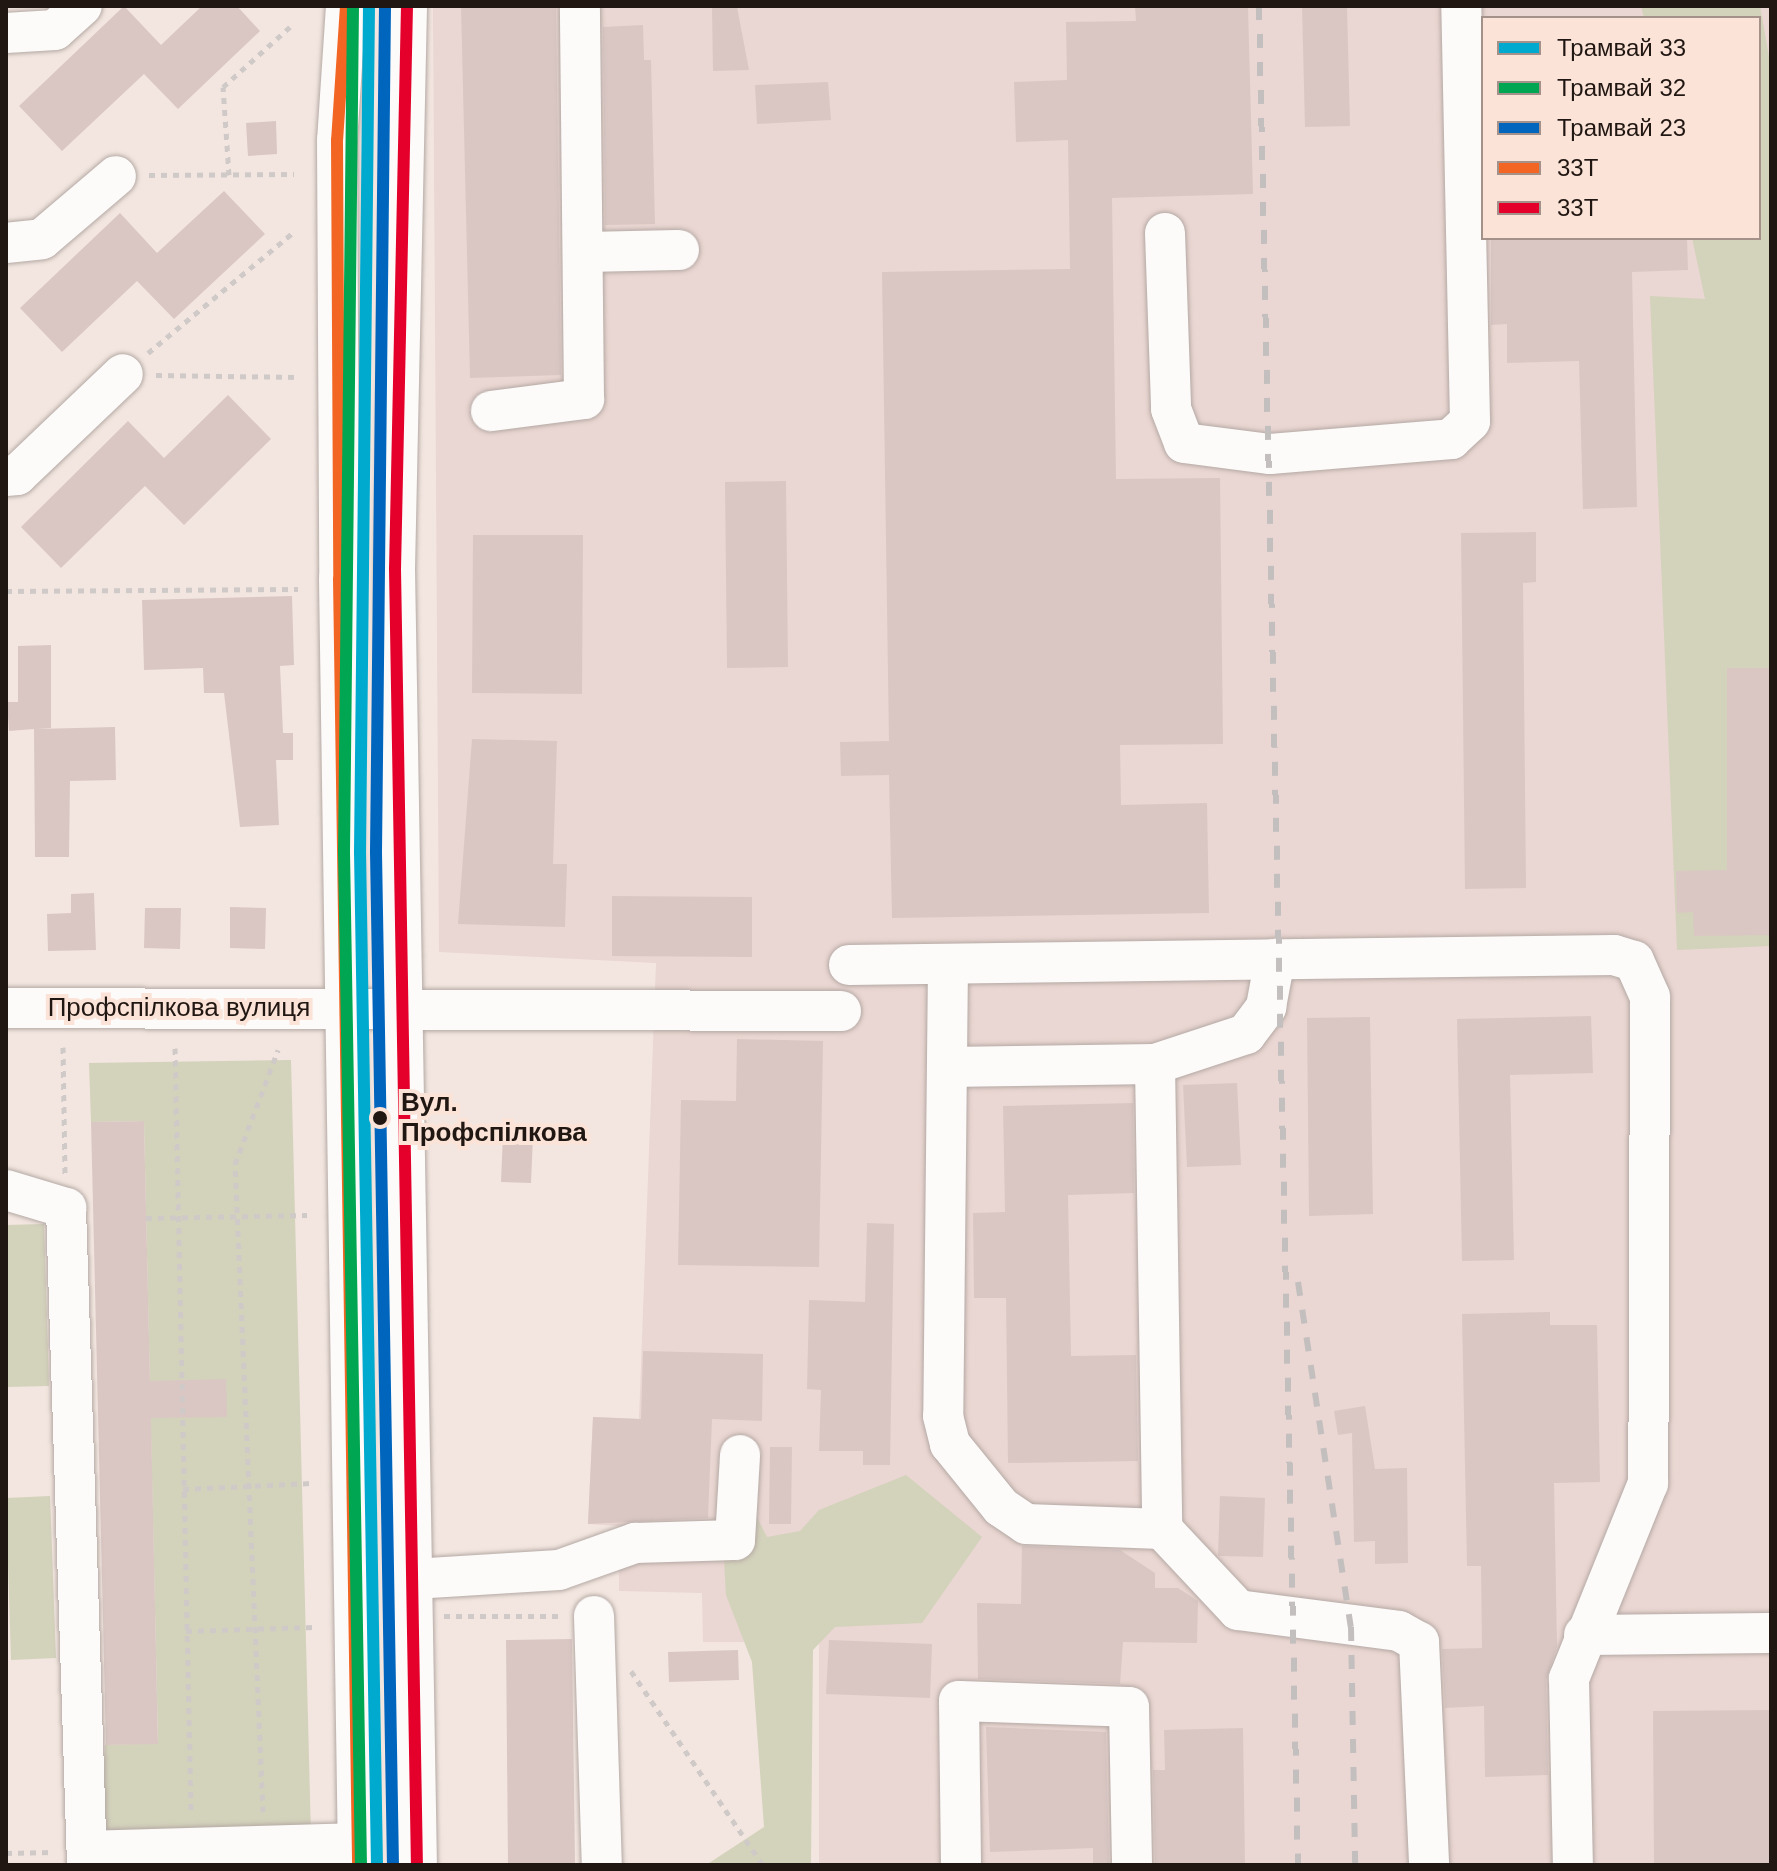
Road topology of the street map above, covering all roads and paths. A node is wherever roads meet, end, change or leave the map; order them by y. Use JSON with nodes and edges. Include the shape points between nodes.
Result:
{"nodes":[{"id":1,"x":82,"y":6,"type":"edge"},
{"id":2,"x":346,"y":6,"type":"edge"},
{"id":3,"x":407,"y":6,"type":"edge"},
{"id":4,"x":580,"y":6,"type":"edge"},
{"id":5,"x":1461,"y":6,"type":"edge"},
{"id":6,"x":292,"y":25,"type":"dead end"},
{"id":7,"x":6,"y":33,"type":"edge"},
{"id":8,"x":294,"y":174,"type":"dead end"},
{"id":9,"x":229,"y":175,"type":"junction"},
{"id":10,"x":116,"y":176,"type":"joint"},
{"id":11,"x":295,"y":231,"type":"dead end"},
{"id":12,"x":1165,"y":233,"type":"dead end"},
{"id":13,"x":6,"y":243,"type":"edge"},
{"id":14,"x":679,"y":250,"type":"dead end"},
{"id":15,"x":584,"y":252,"type":"junction"},
{"id":16,"x":123,"y":374,"type":"junction"},
{"id":17,"x":296,"y":377,"type":"dead end"},
{"id":18,"x":491,"y":411,"type":"dead end"},
{"id":19,"x":6,"y":476,"type":"edge"},
{"id":20,"x":298,"y":589,"type":"dead end"},
{"id":21,"x":6,"y":591,"type":"edge"},
{"id":22,"x":1275,"y":959,"type":"junction"},
{"id":23,"x":948,"y":964,"type":"junction"},
{"id":24,"x":849,"y":965,"type":"dead end"},
{"id":25,"x":6,"y":1008,"type":"edge"},
{"id":26,"x":345,"y":1009,"type":"junction"},
{"id":27,"x":399,"y":1009,"type":"junction"},
{"id":28,"x":841,"y":1011,"type":"dead end"},
{"id":29,"x":63,"y":1047,"type":"dead end"},
{"id":30,"x":175,"y":1048,"type":"dead end"},
{"id":31,"x":278,"y":1050,"type":"dead end"},
{"id":32,"x":1155,"y":1064,"type":"junction"},
{"id":33,"x":947,"y":1067,"type":"junction"},
{"id":34,"x":6,"y":1190,"type":"edge"},
{"id":35,"x":66,"y":1208,"type":"junction"},
{"id":36,"x":307,"y":1215,"type":"dead end"},
{"id":37,"x":236,"y":1216,"type":"junction"},
{"id":38,"x":178,"y":1217,"type":"junction"},
{"id":39,"x":146,"y":1218,"type":"dead end"},
{"id":40,"x":740,"y":1455,"type":"dead end"},
{"id":41,"x":313,"y":1483,"type":"dead end"},
{"id":42,"x":247,"y":1486,"type":"junction"},
{"id":43,"x":183,"y":1489,"type":"junction"},
{"id":44,"x":1162,"y":1529,"type":"junction"},
{"id":45,"x":413,"y":1579,"type":"junction"},
{"id":46,"x":443,"y":1616,"type":"dead end"},
{"id":47,"x":594,"y":1616,"type":"junction"},
{"id":48,"x":315,"y":1627,"type":"dead end"},
{"id":49,"x":252,"y":1629,"type":"junction"},
{"id":50,"x":186,"y":1631,"type":"junction"},
{"id":51,"x":1771,"y":1633,"type":"edge"},
{"id":52,"x":1584,"y":1635,"type":"junction"},
{"id":53,"x":265,"y":1845,"type":"junction"},
{"id":54,"x":192,"y":1848,"type":"junction"},
{"id":55,"x":6,"y":1853,"type":"edge"},
{"id":56,"x":358,"y":1854,"type":"edge"},
{"id":57,"x":87,"y":1858,"type":"edge"},
{"id":58,"x":417,"y":1865,"type":"edge"},
{"id":59,"x":602,"y":1865,"type":"edge"},
{"id":60,"x":763,"y":1865,"type":"edge"},
{"id":61,"x":961,"y":1865,"type":"edge"},
{"id":62,"x":1132,"y":1865,"type":"edge"},
{"id":63,"x":1429,"y":1865,"type":"edge"},
{"id":64,"x":1573,"y":1865,"type":"edge"}],
"edges":[{"from":1,"to":7,"type":"street","via":[[55,30]]},
{"from":2,"to":26,"type":"street","via":[[337,140]]},
{"from":3,"to":27,"type":"street","via":[[395,569]]},
{"from":4,"to":15,"type":"street"},
{"from":5,"to":12,"type":"street","via":[[1470,421],[1451,439],[1270,454],[1184,443],[1171,409]]},
{"from":6,"to":9,"type":"path","via":[[223,87]]},
{"from":8,"to":9,"type":"path"},
{"from":9,"to":10,"type":"path"},
{"from":10,"to":13,"type":"street","via":[[42,239]]},
{"from":11,"to":16,"type":"path"},
{"from":14,"to":15,"type":"street"},
{"from":15,"to":18,"type":"street","via":[[584,399]]},
{"from":16,"to":17,"type":"path"},
{"from":16,"to":19,"type":"street","via":[[17,475]]},
{"from":20,"to":21,"type":"path"},
{"from":22,"to":23,"type":"street"},
{"from":22,"to":32,"type":"street","via":[[1266,1007],[1246,1034]]},
{"from":22,"to":52,"type":"street","via":[[1614,955],[1634,961],[1647,979],[1648,1483]]},
{"from":23,"to":24,"type":"street"},
{"from":23,"to":33,"type":"street"},
{"from":25,"to":26,"type":"street","name":"Профспілкова вулиця"},
{"from":26,"to":27,"type":"street","name":"Профспілкова вулиця"},
{"from":26,"to":56,"type":"street"},
{"from":27,"to":28,"type":"street","name":"Профспілкова вулиця"},
{"from":27,"to":45,"type":"street"},
{"from":29,"to":35,"type":"path"},
{"from":30,"to":38,"type":"path"},
{"from":31,"to":37,"type":"path","via":[[238,1148]]},
{"from":32,"to":33,"type":"street"},
{"from":32,"to":44,"type":"street"},
{"from":33,"to":44,"type":"street","via":[[943,1416],[950,1444],[1001,1507],[1026,1524]]},
{"from":34,"to":35,"type":"street"},
{"from":35,"to":57,"type":"street"},
{"from":36,"to":37,"type":"path"},
{"from":37,"to":38,"type":"path"},
{"from":37,"to":42,"type":"path"},
{"from":38,"to":39,"type":"path"},
{"from":38,"to":43,"type":"path"},
{"from":40,"to":45,"type":"street","via":[[735,1540],[635,1543],[559,1570]]},
{"from":41,"to":42,"type":"path"},
{"from":42,"to":43,"type":"path"},
{"from":42,"to":49,"type":"path"},
{"from":43,"to":50,"type":"path"},
{"from":44,"to":63,"type":"street","via":[[1238,1610],[1399,1631],[1419,1642]]},
{"from":45,"to":58,"type":"street"},
{"from":46,"to":47,"type":"path"},
{"from":47,"to":59,"type":"street"},
{"from":47,"to":60,"type":"path"},
{"from":48,"to":49,"type":"path"},
{"from":49,"to":50,"type":"path"},
{"from":49,"to":53,"type":"path"},
{"from":50,"to":54,"type":"path"},
{"from":51,"to":52,"type":"street"},
{"from":52,"to":64,"type":"street","via":[[1569,1679]]},
{"from":53,"to":54,"type":"street"},
{"from":53,"to":56,"type":"street"},
{"from":54,"to":57,"type":"street"},
{"from":55,"to":57,"type":"path"},
{"from":61,"to":62,"type":"street","via":[[959,1701],[1129,1707]]}]}
